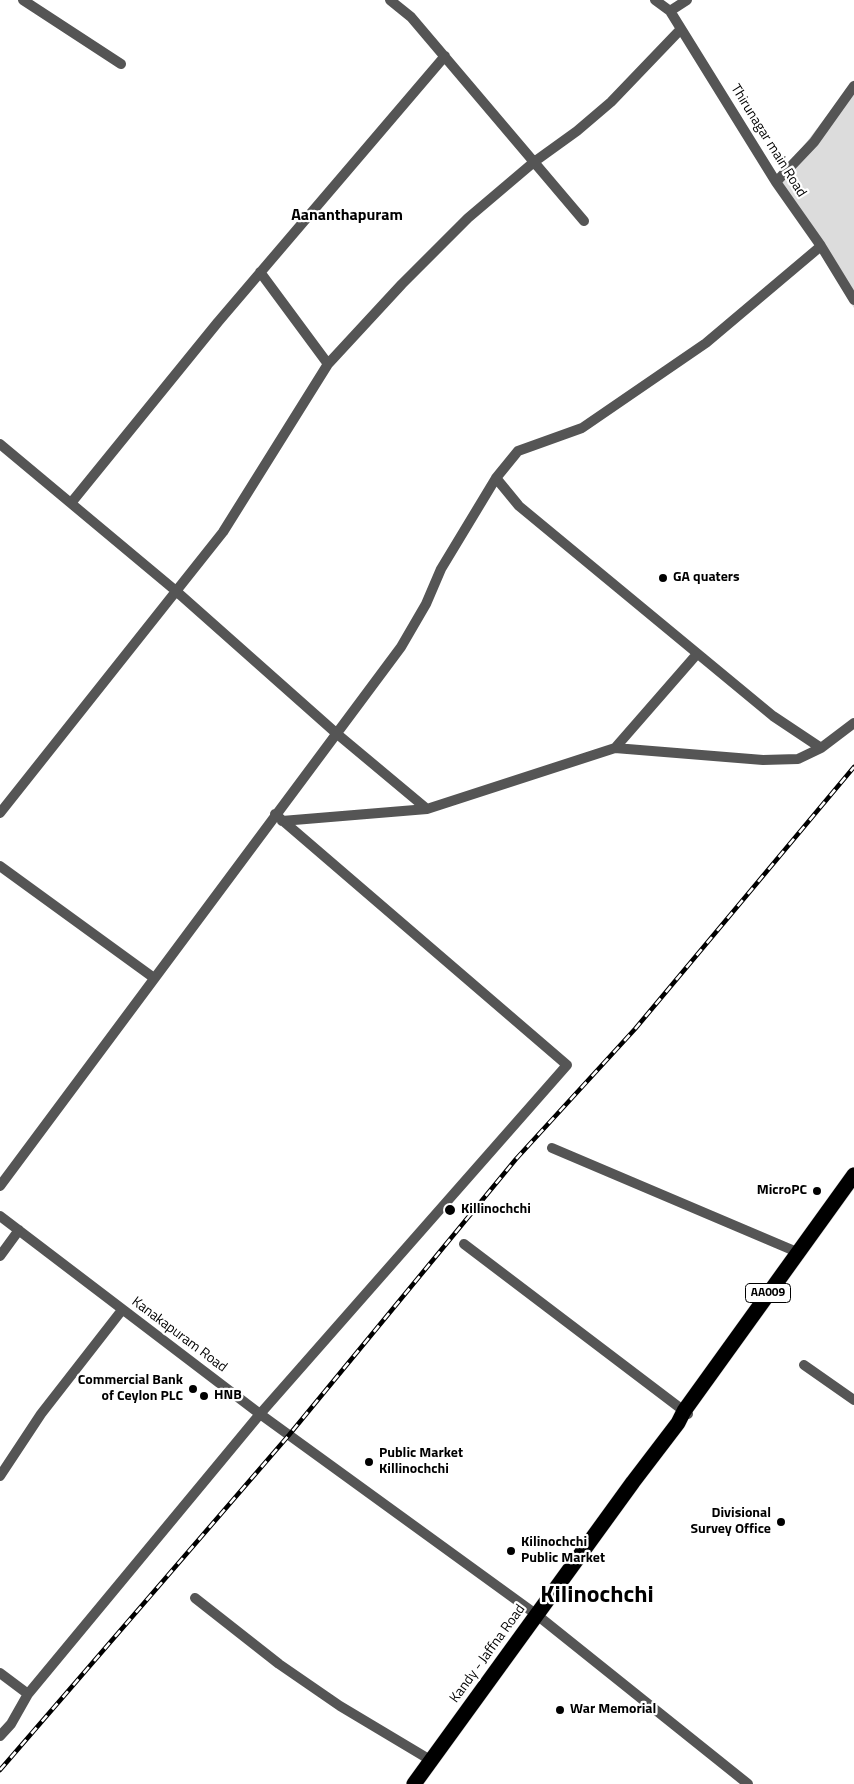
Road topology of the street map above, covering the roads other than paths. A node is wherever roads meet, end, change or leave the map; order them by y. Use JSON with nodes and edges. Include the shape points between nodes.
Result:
{"nodes":[{"id":1,"x":23,"y":0,"type":"edge"},
{"id":2,"x":390,"y":0,"type":"edge"},
{"id":3,"x":655,"y":0,"type":"edge"},
{"id":4,"x":687,"y":0,"type":"edge"},
{"id":5,"x":670,"y":11,"type":"junction"},
{"id":6,"x":682,"y":28,"type":"junction"},
{"id":7,"x":445,"y":56,"type":"junction"},
{"id":8,"x":121,"y":64,"type":"dead end"},
{"id":9,"x":854,"y":86,"type":"edge"},
{"id":10,"x":534,"y":162,"type":"junction"},
{"id":11,"x":776,"y":182,"type":"junction"},
{"id":12,"x":584,"y":221,"type":"dead end"},
{"id":13,"x":821,"y":246,"type":"junction"},
{"id":14,"x":260,"y":272,"type":"junction"},
{"id":15,"x":854,"y":300,"type":"edge"},
{"id":16,"x":328,"y":364,"type":"junction"},
{"id":17,"x":0,"y":444,"type":"edge"},
{"id":18,"x":496,"y":478,"type":"junction"},
{"id":19,"x":70,"y":503,"type":"junction"},
{"id":20,"x":176,"y":592,"type":"junction"},
{"id":21,"x":698,"y":654,"type":"junction"},
{"id":22,"x":854,"y":723,"type":"edge"},
{"id":23,"x":336,"y":733,"type":"junction"},
{"id":24,"x":615,"y":748,"type":"junction"},
{"id":25,"x":821,"y":748,"type":"junction"},
{"id":26,"x":427,"y":809,"type":"junction"},
{"id":27,"x":0,"y":813,"type":"edge"},
{"id":28,"x":279,"y":818,"type":"junction"},
{"id":29,"x":0,"y":866,"type":"edge"},
{"id":30,"x":154,"y":978,"type":"junction"},
{"id":31,"x":552,"y":1148,"type":"dead end"},
{"id":32,"x":853,"y":1182,"type":"edge"},
{"id":33,"x":0,"y":1186,"type":"edge"},
{"id":34,"x":0,"y":1216,"type":"edge"},
{"id":35,"x":19,"y":1230,"type":"junction"},
{"id":36,"x":464,"y":1244,"type":"dead end"},
{"id":37,"x":797,"y":1252,"type":"junction"},
{"id":38,"x":0,"y":1256,"type":"edge"},
{"id":39,"x":122,"y":1310,"type":"junction"},
{"id":40,"x":804,"y":1365,"type":"dead end"},
{"id":41,"x":854,"y":1400,"type":"edge"},
{"id":42,"x":260,"y":1414,"type":"junction"},
{"id":43,"x":684,"y":1416,"type":"junction"},
{"id":44,"x":0,"y":1476,"type":"edge"},
{"id":45,"x":195,"y":1598,"type":"dead end"},
{"id":46,"x":537,"y":1615,"type":"junction"},
{"id":47,"x":0,"y":1674,"type":"edge"},
{"id":48,"x":28,"y":1694,"type":"junction"},
{"id":49,"x":0,"y":1736,"type":"edge"},
{"id":50,"x":432,"y":1761,"type":"junction"},
{"id":51,"x":414,"y":1784,"type":"edge"},
{"id":52,"x":748,"y":1784,"type":"edge"}],
"edges":[{"from":1,"to":8,"type":"street"},
{"from":2,"to":7,"type":"street","via":[[412,17]]},
{"from":3,"to":5,"type":"street","name":"Thirunagar main Road"},
{"from":4,"to":5,"type":"street"},
{"from":5,"to":6,"type":"street","name":"Thirunagar main Road"},
{"from":6,"to":10,"type":"street","via":[[611,102]]},
{"from":6,"to":11,"type":"street","name":"Thirunagar main Road"},
{"from":7,"to":10,"type":"street"},
{"from":7,"to":14,"type":"street"},
{"from":9,"to":11,"type":"street","via":[[814,142]]},
{"from":10,"to":12,"type":"street"},
{"from":10,"to":16,"type":"street","via":[[468,218]]},
{"from":11,"to":13,"type":"street","name":"Thirunagar main Road"},
{"from":13,"to":15,"type":"street","name":"Thirunagar main Road"},
{"from":13,"to":18,"type":"street","via":[[706,343],[582,428],[518,451]]},
{"from":14,"to":16,"type":"street"},
{"from":14,"to":19,"type":"street"},
{"from":16,"to":20,"type":"street","via":[[222,532]]},
{"from":17,"to":19,"type":"street"},
{"from":18,"to":21,"type":"street","via":[[519,506]]},
{"from":18,"to":23,"type":"street","via":[[441,569],[426,604],[401,647]]},
{"from":19,"to":20,"type":"street"},
{"from":20,"to":23,"type":"street"},
{"from":20,"to":27,"type":"street"},
{"from":21,"to":24,"type":"street"},
{"from":21,"to":25,"type":"street","via":[[772,716]]},
{"from":22,"to":25,"type":"street"},
{"from":23,"to":26,"type":"street"},
{"from":23,"to":28,"type":"street"},
{"from":24,"to":25,"type":"street","via":[[763,760],[798,759]]},
{"from":24,"to":26,"type":"street"},
{"from":26,"to":28,"type":"street"},
{"from":28,"to":30,"type":"street"},
{"from":28,"to":42,"type":"street","via":[[566,1065]]},
{"from":29,"to":30,"type":"street"},
{"from":30,"to":33,"type":"street"},
{"from":31,"to":37,"type":"street"},
{"from":32,"to":37,"type":"highway","name":"Kandy - Jaffna Road","number":"AA009"},
{"from":32,"to":43,"type":"highway","name":"Kandy - Jaffna Road","number":"AA009"},
{"from":34,"to":35,"type":"street","name":"Kanakapuram Road"},
{"from":35,"to":38,"type":"street"},
{"from":35,"to":39,"type":"street","name":"Kanakapuram Road"},
{"from":36,"to":43,"type":"street"},
{"from":37,"to":43,"type":"highway","name":"Kandy - Jaffna Road","number":"AA009"},
{"from":39,"to":42,"type":"street","name":"Kanakapuram Road"},
{"from":39,"to":44,"type":"street","via":[[41,1414]]},
{"from":40,"to":41,"type":"street"},
{"from":42,"to":46,"type":"street","name":"Kanakapuram Road"},
{"from":42,"to":48,"type":"street"},
{"from":43,"to":46,"type":"highway","name":"Kandy - Jaffna Road","number":"AA009"},
{"from":45,"to":50,"type":"street","via":[[279,1664],[340,1706]]},
{"from":46,"to":50,"type":"highway","name":"Kandy - Jaffna Road","number":"AA009"},
{"from":46,"to":52,"type":"street","name":"Kanakapuram Road"},
{"from":47,"to":48,"type":"street"},
{"from":48,"to":49,"type":"street"},
{"from":50,"to":51,"type":"highway","name":"Kandy - Jaffna Road","number":"AA009"}]}
